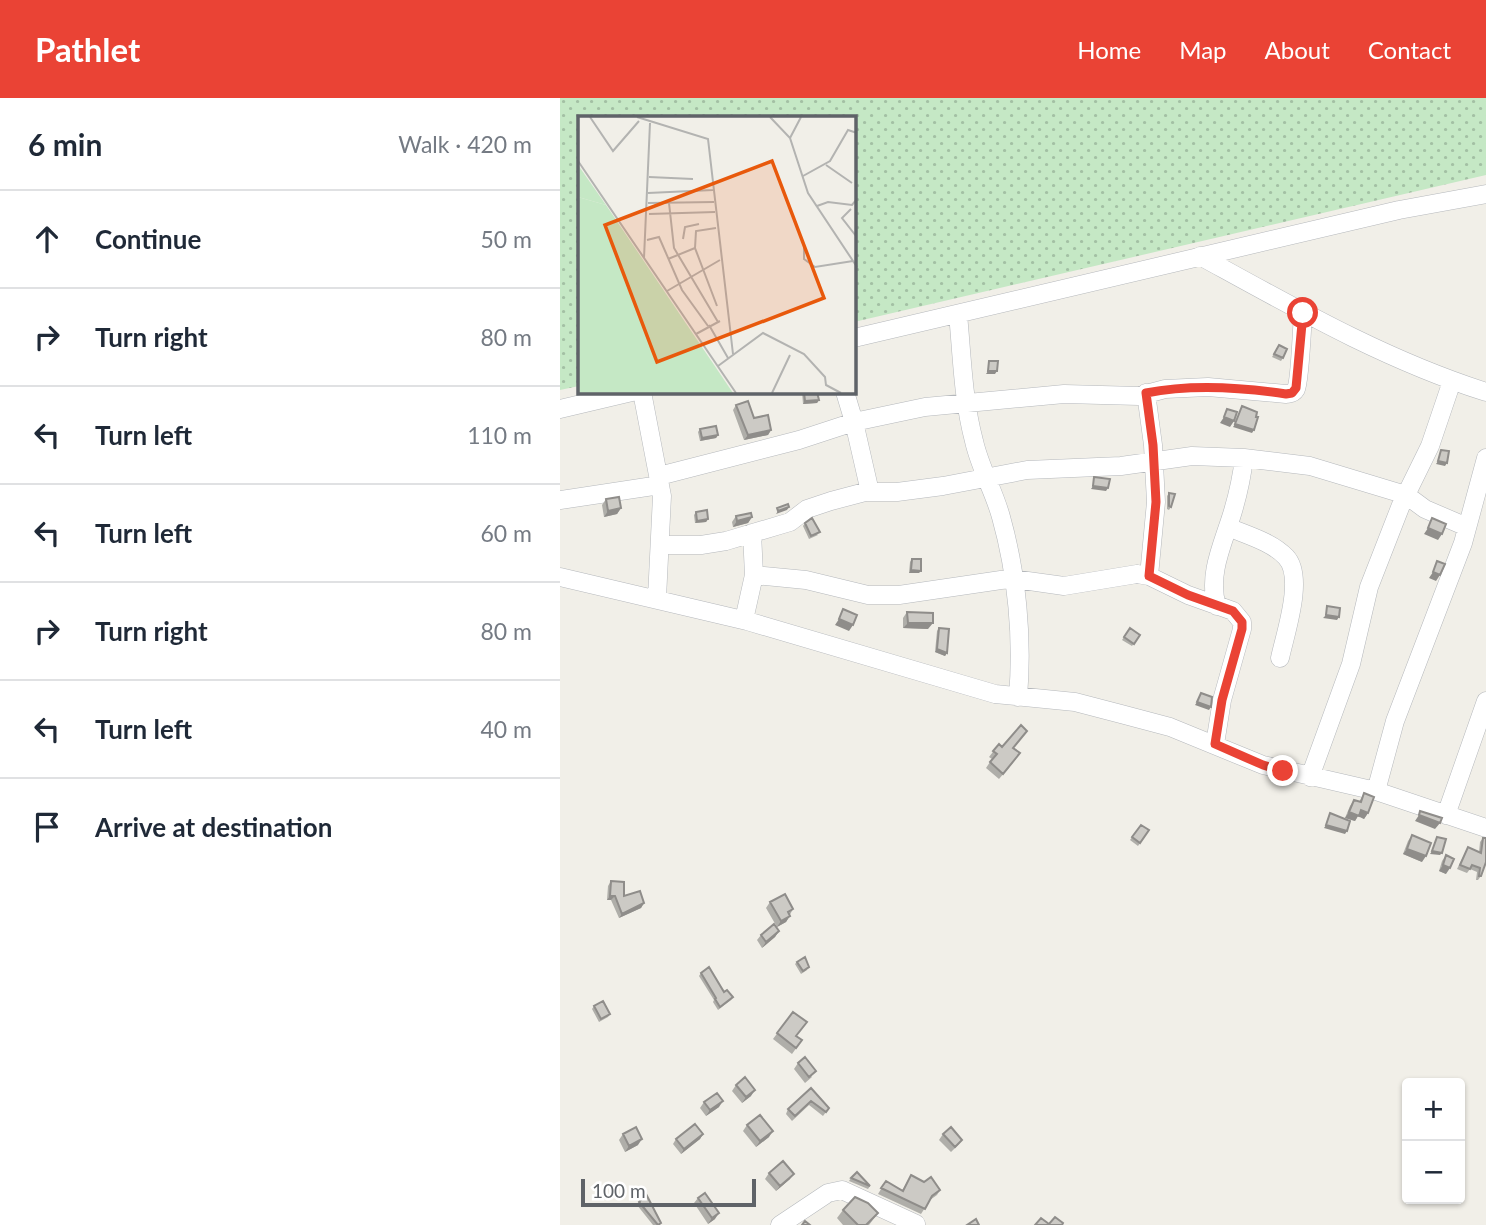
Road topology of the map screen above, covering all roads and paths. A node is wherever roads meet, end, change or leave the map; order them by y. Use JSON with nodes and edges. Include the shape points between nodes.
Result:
{"nodes":[{"id":1,"x":1486,"y":194,"type":"edge"},
{"id":2,"x":1200,"y":256,"type":"junction"},
{"id":3,"x":1303,"y":313,"type":"junction"},
{"id":4,"x":958,"y":314,"type":"junction"},
{"id":5,"x":856,"y":338,"type":"edge"},
{"id":6,"x":1452,"y":381,"type":"junction"},
{"id":7,"x":1486,"y":392,"type":"edge"},
{"id":8,"x":1146,"y":393,"type":"junction"},
{"id":9,"x":624,"y":394,"type":"edge"},
{"id":10,"x":642,"y":394,"type":"edge"},
{"id":11,"x":846,"y":394,"type":"edge"},
{"id":12,"x":966,"y":404,"type":"junction"},
{"id":13,"x":560,"y":409,"type":"edge"},
{"id":14,"x":854,"y":422,"type":"junction"},
{"id":15,"x":1244,"y":458,"type":"junction"},
{"id":16,"x":1486,"y":458,"type":"edge"},
{"id":17,"x":1154,"y":461,"type":"junction"},
{"id":18,"x":985,"y":477,"type":"junction"},
{"id":19,"x":659,"y":480,"type":"junction"},
{"id":20,"x":870,"y":492,"type":"junction"},
{"id":21,"x":1406,"y":495,"type":"junction"},
{"id":22,"x":560,"y":500,"type":"edge"},
{"id":23,"x":1228,"y":527,"type":"junction"},
{"id":24,"x":1466,"y":527,"type":"junction"},
{"id":25,"x":752,"y":533,"type":"junction"},
{"id":26,"x":662,"y":545,"type":"junction"},
{"id":27,"x":754,"y":575,"type":"junction"},
{"id":28,"x":1149,"y":576,"type":"junction"},
{"id":29,"x":560,"y":577,"type":"edge"},
{"id":30,"x":1014,"y":579,"type":"junction"},
{"id":31,"x":657,"y":598,"type":"junction"},
{"id":32,"x":1217,"y":606,"type":"junction"},
{"id":33,"x":744,"y":620,"type":"junction"},
{"id":34,"x":1280,"y":658,"type":"dead end"},
{"id":35,"x":1018,"y":697,"type":"junction"},
{"id":36,"x":1486,"y":701,"type":"edge"},
{"id":37,"x":1215,"y":744,"type":"junction"},
{"id":38,"x":1310,"y":776,"type":"junction"},
{"id":39,"x":1376,"y":791,"type":"junction"},
{"id":40,"x":1446,"y":815,"type":"junction"},
{"id":41,"x":1486,"y":828,"type":"edge"},
{"id":42,"x":916,"y":1224,"type":"edge"},
{"id":43,"x":780,"y":1225,"type":"edge"}],
"edges":[{"from":1,"to":2,"type":"street","via":[[1399,209]]},
{"from":2,"to":3,"type":"street"},
{"from":2,"to":4,"type":"street"},
{"from":3,"to":6,"type":"street"},
{"from":3,"to":8,"type":"street","via":[[1292,393],[1208,387]]},
{"from":4,"to":5,"type":"street"},
{"from":4,"to":12,"type":"street"},
{"from":6,"to":7,"type":"street"},
{"from":6,"to":21,"type":"street","via":[[1430,446]]},
{"from":8,"to":12,"type":"street","via":[[1064,394]]},
{"from":8,"to":17,"type":"street"},
{"from":9,"to":13,"type":"street"},
{"from":10,"to":19,"type":"street"},
{"from":11,"to":14,"type":"street"},
{"from":12,"to":14,"type":"street","via":[[925,407]]},
{"from":12,"to":18,"type":"street"},
{"from":14,"to":19,"type":"street"},
{"from":14,"to":20,"type":"street"},
{"from":15,"to":17,"type":"street","via":[[1192,456]]},
{"from":15,"to":21,"type":"street","via":[[1310,466]]},
{"from":15,"to":23,"type":"street"},
{"from":16,"to":24,"type":"street"},
{"from":17,"to":18,"type":"street"},
{"from":17,"to":28,"type":"street","via":[[1156,502]]},
{"from":18,"to":20,"type":"street"},
{"from":18,"to":30,"type":"street","via":[[1001,517]]},
{"from":19,"to":22,"type":"street"},
{"from":19,"to":26,"type":"street"},
{"from":20,"to":25,"type":"street","via":[[807,509],[790,522]]},
{"from":21,"to":24,"type":"street"},
{"from":21,"to":38,"type":"street","via":[[1369,587],[1351,664]]},
{"from":23,"to":32,"type":"street","via":[[1214,571]]},
{"from":23,"to":34,"type":"street","via":[[1276,549],[1292,566],[1293,599]]},
{"from":24,"to":39,"type":"street","via":[[1395,721]]},
{"from":25,"to":26,"type":"street","via":[[701,545]]},
{"from":25,"to":27,"type":"street"},
{"from":26,"to":31,"type":"street"},
{"from":27,"to":30,"type":"street","via":[[806,580],[868,595]]},
{"from":27,"to":33,"type":"street"},
{"from":28,"to":30,"type":"street","via":[[1125,575],[1064,586]]},
{"from":28,"to":32,"type":"street"},
{"from":29,"to":31,"type":"street"},
{"from":30,"to":35,"type":"street","via":[[1020,641]]},
{"from":31,"to":33,"type":"street"},
{"from":32,"to":37,"type":"street","via":[[1238,616],[1242,629]]},
{"from":33,"to":35,"type":"street"},
{"from":35,"to":37,"type":"street","via":[[1091,706]]},
{"from":36,"to":40,"type":"street"},
{"from":37,"to":38,"type":"street","via":[[1263,765]]},
{"from":38,"to":39,"type":"street"},
{"from":39,"to":40,"type":"street"},
{"from":40,"to":41,"type":"street"},
{"from":42,"to":43,"type":"street","via":[[842,1190],[828,1193]]}]}
